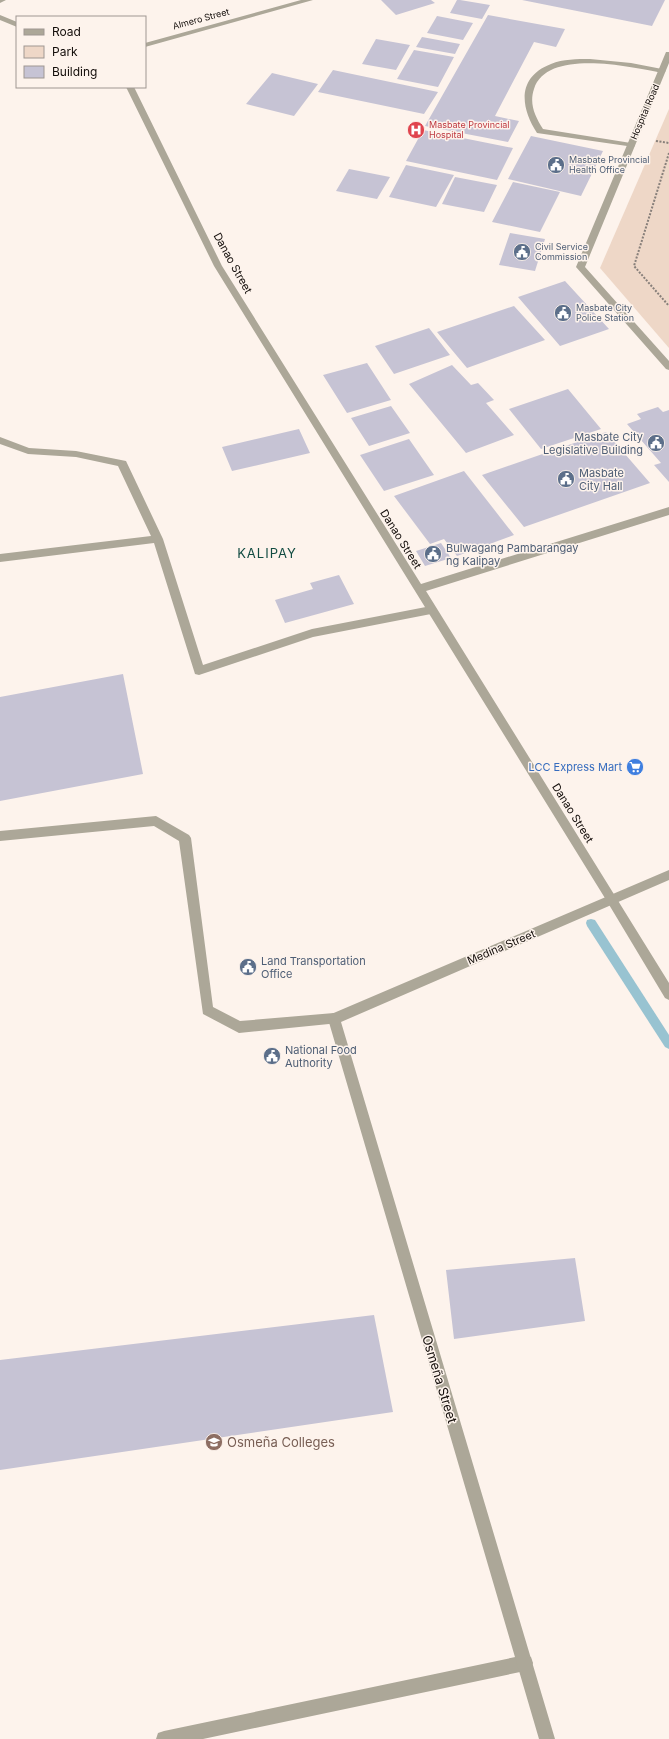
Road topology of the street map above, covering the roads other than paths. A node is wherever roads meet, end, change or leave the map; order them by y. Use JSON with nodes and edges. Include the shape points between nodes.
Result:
{"nodes":[{"id":1,"x":309,"y":0,"type":"edge"},
{"id":2,"x":0,"y":17,"type":"edge"},
{"id":3,"x":16,"y":25,"type":"edge"},
{"id":4,"x":146,"y":45,"type":"edge"},
{"id":5,"x":669,"y":54,"type":"edge"},
{"id":6,"x":662,"y":71,"type":"junction"},
{"id":7,"x":130,"y":88,"type":"edge"},
{"id":8,"x":631,"y":145,"type":"junction"},
{"id":9,"x":669,"y":368,"type":"edge"},
{"id":10,"x":0,"y":440,"type":"edge"},
{"id":11,"x":669,"y":511,"type":"edge"},
{"id":12,"x":158,"y":539,"type":"junction"},
{"id":13,"x":0,"y":558,"type":"edge"},
{"id":14,"x":418,"y":588,"type":"junction"},
{"id":15,"x":431,"y":610,"type":"junction"},
{"id":16,"x":0,"y":836,"type":"edge"},
{"id":17,"x":669,"y":875,"type":"edge"},
{"id":18,"x":612,"y":899,"type":"junction"},
{"id":19,"x":669,"y":994,"type":"edge"},
{"id":20,"x":334,"y":1019,"type":"junction"},
{"id":21,"x":525,"y":1663,"type":"junction"},
{"id":22,"x":164,"y":1739,"type":"edge"},
{"id":23,"x":547,"y":1739,"type":"edge"}],
"edges":[{"from":1,"to":4,"type":"street","name":"Almero Street"},
{"from":2,"to":3,"type":"street"},
{"from":5,"to":6,"type":"street","name":"Hospital Road"},
{"from":6,"to":8,"type":"street","name":"Hospital Road"},
{"from":6,"to":8,"type":"street","via":[[586,60],[543,70],[533,79],[527,96],[528,109],[540,131]]},
{"from":7,"to":14,"type":"street","name":"Danao Street","via":[[218,266]]},
{"from":8,"to":9,"type":"street","name":"Hospital Road","via":[[580,267]]},
{"from":10,"to":12,"type":"street","via":[[28,451],[76,454],[122,463]]},
{"from":11,"to":14,"type":"street"},
{"from":12,"to":13,"type":"street"},
{"from":12,"to":15,"type":"street","via":[[199,671],[312,634]]},
{"from":14,"to":15,"type":"street","name":"Danao Street"},
{"from":15,"to":18,"type":"street","name":"Danao Street"},
{"from":16,"to":20,"type":"street","name":"Medina Street","via":[[156,821],[185,838],[207,1010],[239,1027]]},
{"from":17,"to":18,"type":"street","name":"Medina Street"},
{"from":18,"to":19,"type":"street","name":"Danao Street"},
{"from":18,"to":20,"type":"street","name":"Medina Street"},
{"from":20,"to":21,"type":"street","name":"Osmeña Street"},
{"from":21,"to":22,"type":"street"},
{"from":21,"to":23,"type":"street","name":"Osmeña Street"}]}
